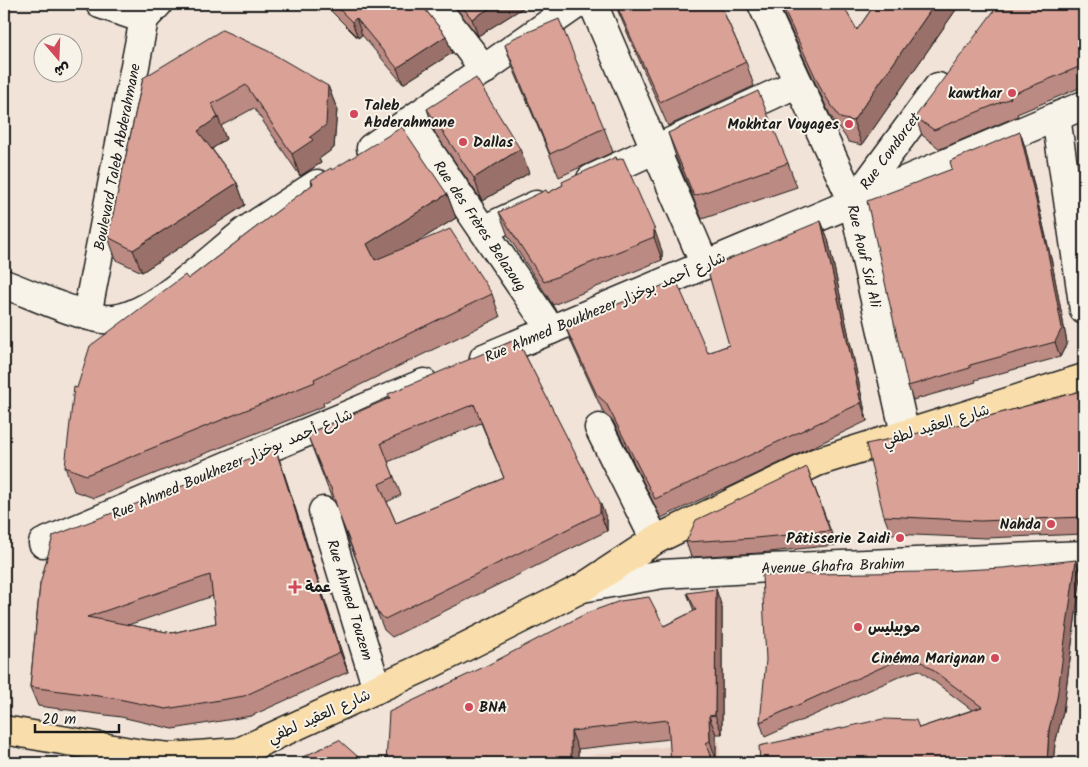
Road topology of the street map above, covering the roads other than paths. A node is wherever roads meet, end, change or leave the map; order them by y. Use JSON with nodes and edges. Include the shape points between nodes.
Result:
{"nodes":[{"id":1,"x":100,"y":4,"type":"edge"},
{"id":2,"x":434,"y":4,"type":"edge"},
{"id":3,"x":577,"y":4,"type":"edge"},
{"id":4,"x":593,"y":4,"type":"edge"},
{"id":5,"x":762,"y":4,"type":"edge"},
{"id":6,"x":151,"y":11,"type":"edge"},
{"id":7,"x":952,"y":67,"type":"edge"},
{"id":8,"x":485,"y":70,"type":"junction"},
{"id":9,"x":798,"y":82,"type":"junction"},
{"id":10,"x":1084,"y":105,"type":"edge"},
{"id":11,"x":1056,"y":117,"type":"junction"},
{"id":12,"x":410,"y":123,"type":"junction"},
{"id":13,"x":655,"y":149,"type":"junction"},
{"id":14,"x":853,"y":202,"type":"junction"},
{"id":15,"x":483,"y":230,"type":"junction"},
{"id":16,"x":705,"y":265,"type":"junction"},
{"id":17,"x":4,"y":284,"type":"edge"},
{"id":18,"x":1084,"y":310,"type":"edge"},
{"id":19,"x":87,"y":315,"type":"junction"},
{"id":20,"x":551,"y":330,"type":"junction"},
{"id":21,"x":1084,"y":378,"type":"edge"},
{"id":22,"x":599,"y":428,"type":"dead end"},
{"id":23,"x":905,"y":434,"type":"junction"},
{"id":24,"x":323,"y":511,"type":"dead end"},
{"id":25,"x":655,"y":540,"type":"junction"},
{"id":26,"x":43,"y":543,"type":"dead end"},
{"id":27,"x":1084,"y":555,"type":"edge"},
{"id":28,"x":582,"y":588,"type":"junction"},
{"id":29,"x":377,"y":689,"type":"junction"},
{"id":30,"x":5,"y":735,"type":"edge"}],
"edges":[{"from":1,"to":6,"type":"street"},
{"from":2,"to":8,"type":"street"},
{"from":3,"to":8,"type":"street"},
{"from":4,"to":13,"type":"street"},
{"from":5,"to":9,"type":"street","name":"Rue Aouf Sid Ali"},
{"from":6,"to":19,"type":"street","name":"Boulevard Taleb Abderahmane"},
{"from":7,"to":14,"type":"street","name":"Rue Condorcet"},
{"from":8,"to":12,"type":"street"},
{"from":9,"to":13,"type":"street"},
{"from":9,"to":14,"type":"street","name":"Rue Aouf Sid Ali"},
{"from":10,"to":11,"type":"street","name":"Rue Ahmed Boukhezer شارع أحمد بوخزار"},
{"from":11,"to":14,"type":"street","name":"Rue Ahmed Boukhezer شارع أحمد بوخزار"},
{"from":11,"to":18,"type":"street"},
{"from":12,"to":15,"type":"street","name":"Rue des Frères Belazoug"},
{"from":12,"to":19,"type":"street","via":[[247,230],[148,308],[127,318],[105,319]]},
{"from":13,"to":15,"type":"street"},
{"from":13,"to":16,"type":"street"},
{"from":14,"to":16,"type":"street","name":"Rue Ahmed Boukhezer شارع أحمد بوخزار"},
{"from":14,"to":23,"type":"street","name":"Rue Aouf Sid Ali"},
{"from":15,"to":20,"type":"street","name":"Rue des Frères Belazoug"},
{"from":16,"to":20,"type":"street","name":"Rue Ahmed Boukhezer شارع أحمد بوخزار"},
{"from":17,"to":19,"type":"street"},
{"from":20,"to":26,"type":"street","name":"Rue Ahmed Boukhezer شارع أحمد بوخزار"},
{"from":21,"to":23,"type":"main road","name":"شارع العقيد لطفي"},
{"from":22,"to":25,"type":"street"},
{"from":23,"to":25,"type":"main road","name":"شارع العقيد لطفي","via":[[817,462]]},
{"from":24,"to":29,"type":"street","name":"Rue Ahmed Touzem"},
{"from":25,"to":28,"type":"main road","name":"شارع العقيد لطفي"},
{"from":27,"to":28,"type":"street","name":"Avenue Ghafra Brahim","via":[[663,574]]},
{"from":28,"to":29,"type":"main road","name":"شارع العقيد لطفي"},
{"from":29,"to":30,"type":"main road","name":"شارع العقيد لطفي","via":[[239,752],[170,757]]}]}
